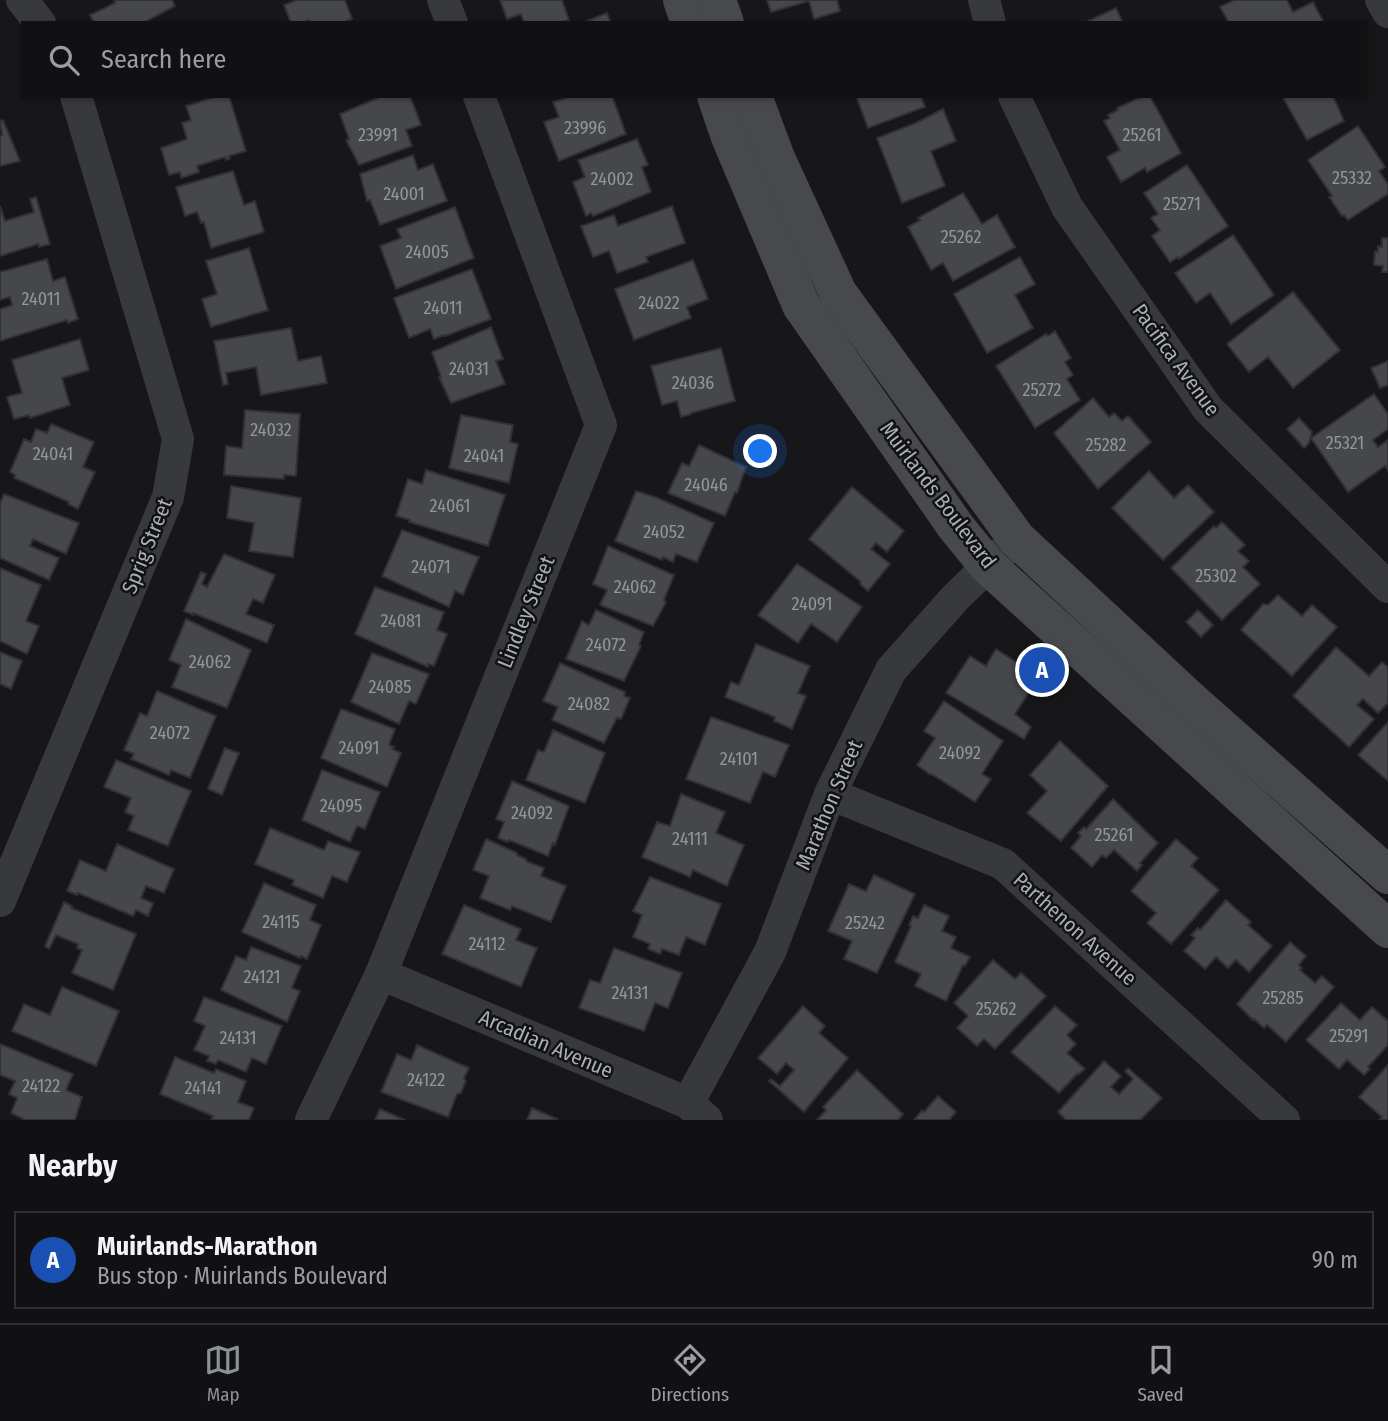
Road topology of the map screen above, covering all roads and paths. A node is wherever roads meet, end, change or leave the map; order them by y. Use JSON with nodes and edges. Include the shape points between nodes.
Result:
{"nodes":[{"id":1,"x":22,"y":0,"type":"edge"},
{"id":2,"x":443,"y":0,"type":"edge"},
{"id":3,"x":682,"y":0,"type":"edge"},
{"id":4,"x":716,"y":0,"type":"edge"},
{"id":5,"x":984,"y":0,"type":"edge"},
{"id":6,"x":1381,"y":0,"type":"edge"},
{"id":7,"x":1388,"y":12,"type":"edge"},
{"id":8,"x":38,"y":21,"type":"edge"},
{"id":9,"x":451,"y":21,"type":"edge"},
{"id":10,"x":689,"y":21,"type":"edge"},
{"id":11,"x":724,"y":21,"type":"edge"},
{"id":12,"x":989,"y":21,"type":"edge"},
{"id":13,"x":77,"y":98,"type":"edge"},
{"id":14,"x":480,"y":98,"type":"edge"},
{"id":15,"x":717,"y":98,"type":"edge"},
{"id":16,"x":754,"y":98,"type":"edge"},
{"id":17,"x":1015,"y":98,"type":"edge"},
{"id":18,"x":1017,"y":539,"type":"junction"},
{"id":19,"x":987,"y":565,"type":"junction"},
{"id":20,"x":1388,"y":587,"type":"edge"},
{"id":21,"x":830,"y":794,"type":"junction"},
{"id":22,"x":1388,"y":875,"type":"edge"},
{"id":23,"x":0,"y":901,"type":"edge"},
{"id":24,"x":1388,"y":929,"type":"edge"},
{"id":25,"x":381,"y":974,"type":"junction"},
{"id":26,"x":698,"y":1111,"type":"edge"},
{"id":27,"x":311,"y":1120,"type":"edge"},
{"id":28,"x":1284,"y":1120,"type":"edge"}],
"edges":[{"from":1,"to":8,"type":"street"},
{"from":2,"to":9,"type":"street"},
{"from":3,"to":10,"type":"main road"},
{"from":4,"to":11,"type":"main road"},
{"from":5,"to":12,"type":"street"},
{"from":6,"to":7,"type":"street"},
{"from":13,"to":23,"type":"street","name":"Sprig Street","via":[[178,439],[168,497]]},
{"from":14,"to":25,"type":"street","name":"Lindley Street","via":[[601,425]]},
{"from":15,"to":19,"type":"main road","name":"Muirlands Boulevard","via":[[801,305]]},
{"from":16,"to":18,"type":"main road","name":"Muirlands Boulevard","via":[[838,293]]},
{"from":17,"to":20,"type":"street","name":"Pacifica Avenue","via":[[1067,207],[1208,409]]},
{"from":18,"to":19,"type":"street","name":"Marathon Street"},
{"from":18,"to":22,"type":"main road","name":"Muirlands Boulevard"},
{"from":19,"to":21,"type":"street","name":"Marathon Street","via":[[891,670]]},
{"from":19,"to":24,"type":"main road","name":"Muirlands Boulevard"},
{"from":21,"to":26,"type":"street","name":"Marathon Street","via":[[770,953]]},
{"from":21,"to":28,"type":"street","name":"Parthenon Avenue","via":[[1003,864]]},
{"from":25,"to":26,"type":"street","name":"Arcadian Avenue"},
{"from":25,"to":27,"type":"street","name":"Lindley Street"}]}
